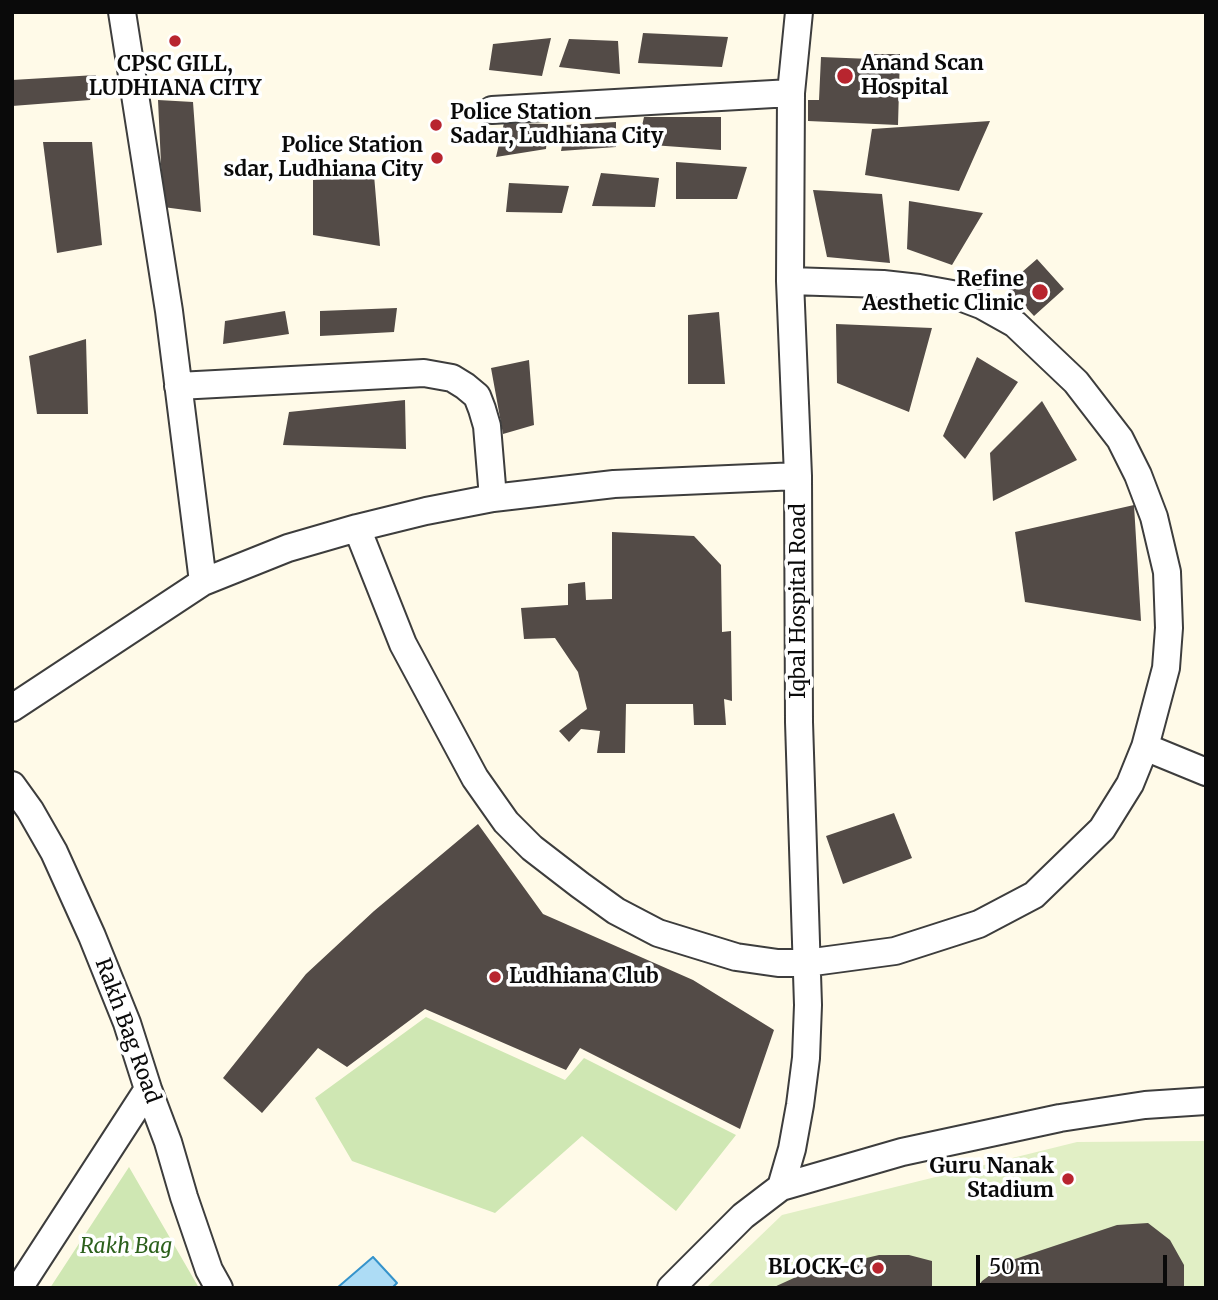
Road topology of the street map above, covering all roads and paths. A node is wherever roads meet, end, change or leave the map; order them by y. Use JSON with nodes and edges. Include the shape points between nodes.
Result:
{"nodes":[{"id":1,"x":122,"y":12,"type":"edge"},
{"id":2,"x":799,"y":12,"type":"edge"},
{"id":3,"x":791,"y":93,"type":"junction"},
{"id":4,"x":492,"y":110,"type":"dead end"},
{"id":5,"x":790,"y":281,"type":"junction"},
{"id":6,"x":178,"y":386,"type":"junction"},
{"id":7,"x":798,"y":476,"type":"junction"},
{"id":8,"x":493,"y":498,"type":"junction"},
{"id":9,"x":356,"y":528,"type":"junction"},
{"id":10,"x":203,"y":582,"type":"junction"},
{"id":11,"x":12,"y":708,"type":"edge"},
{"id":12,"x":1145,"y":747,"type":"junction"},
{"id":13,"x":1206,"y":772,"type":"edge"},
{"id":14,"x":12,"y":785,"type":"edge"},
{"id":15,"x":806,"y":963,"type":"junction"},
{"id":16,"x":148,"y":1089,"type":"junction"},
{"id":17,"x":1206,"y":1101,"type":"edge"},
{"id":18,"x":781,"y":1186,"type":"junction"},
{"id":19,"x":19,"y":1288,"type":"edge"},
{"id":20,"x":219,"y":1288,"type":"edge"},
{"id":21,"x":671,"y":1288,"type":"edge"}],
"edges":[{"from":1,"to":6,"type":"street"},
{"from":2,"to":3,"type":"street","name":"Iqbal Hospital Road"},
{"from":3,"to":4,"type":"street"},
{"from":3,"to":5,"type":"street","name":"Iqbal Hospital Road"},
{"from":5,"to":7,"type":"street","name":"Iqbal Hospital Road"},
{"from":5,"to":12,"type":"street","via":[[919,288],[981,305],[1015,324],[1076,382],[1120,439],[1154,517],[1167,572],[1166,668]]},
{"from":6,"to":8,"type":"street","via":[[424,373],[452,378],[477,396],[482,410]]},
{"from":6,"to":10,"type":"street"},
{"from":7,"to":8,"type":"street","via":[[614,484]]},
{"from":7,"to":15,"type":"street","name":"Iqbal Hospital Road"},
{"from":8,"to":9,"type":"street"},
{"from":9,"to":10,"type":"street","via":[[288,548]]},
{"from":9,"to":15,"type":"street","via":[[403,644],[475,778],[506,822],[533,849],[616,911],[658,933],[736,957]]},
{"from":10,"to":11,"type":"street"},
{"from":12,"to":13,"type":"street"},
{"from":12,"to":15,"type":"street","via":[[1130,784],[1102,830],[1034,895],[979,924],[895,951]]},
{"from":14,"to":16,"type":"street","name":"Rakh Bag Road","via":[[54,852],[92,936]]},
{"from":15,"to":18,"type":"street","name":"Iqbal Hospital Road","via":[[803,1082]]},
{"from":16,"to":19,"type":"street"},
{"from":16,"to":20,"type":"street","name":"Rakh Bag Road"},
{"from":17,"to":18,"type":"street","via":[[1060,1118],[902,1152]]},
{"from":18,"to":21,"type":"street","via":[[743,1216]]}]}
